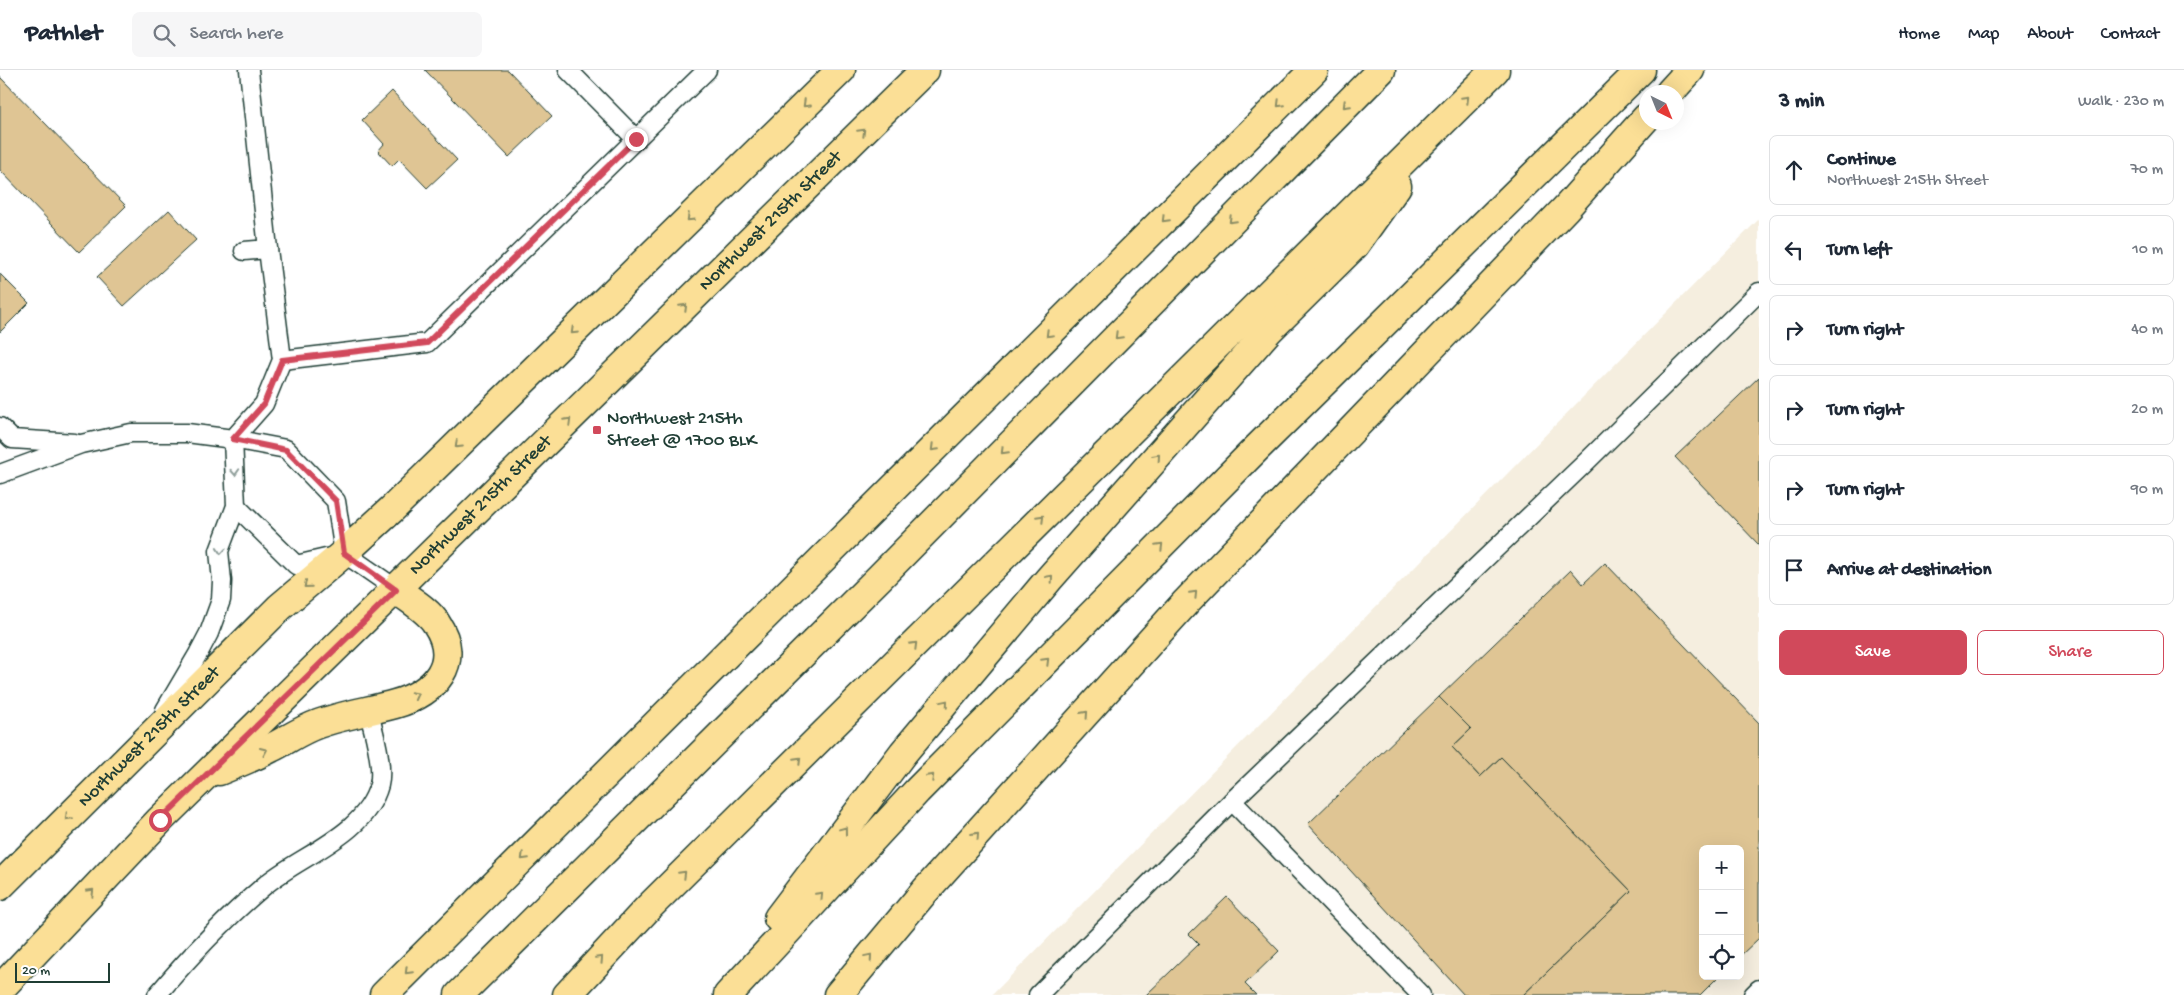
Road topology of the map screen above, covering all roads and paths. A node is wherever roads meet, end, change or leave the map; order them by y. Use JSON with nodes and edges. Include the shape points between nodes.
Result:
{"nodes":[{"id":1,"x":250,"y":70,"type":"edge"},
{"id":2,"x":568,"y":70,"type":"edge"},
{"id":3,"x":707,"y":70,"type":"edge"},
{"id":4,"x":841,"y":70,"type":"edge"},
{"id":5,"x":925,"y":70,"type":"edge"},
{"id":6,"x":1314,"y":70,"type":"edge"},
{"id":7,"x":1381,"y":70,"type":"edge"},
{"id":8,"x":1494,"y":70,"type":"edge"},
{"id":9,"x":1642,"y":70,"type":"edge"},
{"id":10,"x":1690,"y":70,"type":"edge"},
{"id":11,"x":1676,"y":85,"type":"edge"},
{"id":12,"x":1639,"y":126,"type":"edge"},
{"id":13,"x":1437,"y":128,"type":"junction"},
{"id":14,"x":636,"y":139,"type":"junction"},
{"id":15,"x":268,"y":249,"type":"junction"},
{"id":16,"x":244,"y":251,"type":"dead end"},
{"id":17,"x":1759,"y":292,"type":"edge"},
{"id":18,"x":282,"y":360,"type":"junction"},
{"id":19,"x":0,"y":427,"type":"edge"},
{"id":20,"x":233,"y":439,"type":"junction"},
{"id":21,"x":81,"y":444,"type":"junction"},
{"id":22,"x":0,"y":474,"type":"edge"},
{"id":23,"x":236,"y":506,"type":"junction"},
{"id":24,"x":344,"y":553,"type":"junction"},
{"id":25,"x":396,"y":590,"type":"junction"},
{"id":26,"x":368,"y":710,"type":"junction"},
{"id":27,"x":152,"y":733,"type":"junction"},
{"id":28,"x":204,"y":778,"type":"junction"},
{"id":29,"x":1232,"y":801,"type":"junction"},
{"id":30,"x":0,"y":886,"type":"edge"},
{"id":31,"x":0,"y":989,"type":"edge"},
{"id":32,"x":1759,"y":989,"type":"edge"},
{"id":33,"x":157,"y":995,"type":"edge"},
{"id":34,"x":384,"y":995,"type":"edge"},
{"id":35,"x":459,"y":995,"type":"edge"},
{"id":36,"x":567,"y":995,"type":"edge"},
{"id":37,"x":720,"y":995,"type":"edge"},
{"id":38,"x":728,"y":995,"type":"edge"},
{"id":39,"x":838,"y":995,"type":"edge"},
{"id":40,"x":1038,"y":995,"type":"edge"},
{"id":41,"x":1421,"y":995,"type":"edge"},
{"id":42,"x":1753,"y":995,"type":"edge"}],
"edges":[{"from":1,"to":15,"type":"lane"},
{"from":2,"to":14,"type":"lane"},
{"from":3,"to":14,"type":"lane"},
{"from":4,"to":24,"type":"main road","name":"Northwest 215th Street","one_way":true},
{"from":25,"to":5,"type":"main road","name":"Northwest 215th Street","one_way":true},
{"from":6,"to":34,"type":"main road","one_way":true},
{"from":7,"to":35,"type":"main road","one_way":true,"via":[[887,570]]},
{"from":13,"to":8,"type":"main road","one_way":true},
{"from":38,"to":9,"type":"main road","one_way":true,"via":[[916,792],[1257,448]]},
{"from":10,"to":11,"type":"main road"},
{"from":39,"to":12,"type":"main road","one_way":true,"via":[[925,891],[1186,602],[1559,215]]},
{"from":36,"to":13,"type":"main road","one_way":true,"via":[[648,908]]},
{"from":37,"to":13,"type":"main road","one_way":true,"via":[[903,752],[1049,579],[1262,337],[1355,245]]},
{"from":14,"to":18,"type":"lane","via":[[427,343]]},
{"from":15,"to":16,"type":"lane"},
{"from":15,"to":18,"type":"lane"},
{"from":17,"to":29,"type":"lane"},
{"from":18,"to":20,"type":"lane","via":[[264,404]]},
{"from":19,"to":21,"type":"lane","via":[[12,439]]},
{"from":20,"to":21,"type":"lane","via":[[187,433],[131,433]]},
{"from":20,"to":23,"type":"lane","one_way":true},
{"from":20,"to":24,"type":"lane","via":[[286,450],[330,494],[336,501]]},
{"from":21,"to":22,"type":"lane"},
{"from":23,"to":24,"type":"lane","via":[[296,565]]},
{"from":23,"to":27,"type":"lane","one_way":true,"via":[[219,551],[222,581],[217,614],[198,654]]},
{"from":24,"to":25,"type":"lane"},
{"from":24,"to":27,"type":"main road","name":"Northwest 215th Street","one_way":true,"via":[[280,608]]},
{"from":26,"to":25,"type":"main road","one_way":true,"via":[[396,704],[425,690],[434,684],[446,663],[446,642],[436,623]]},
{"from":25,"to":28,"type":"main road","name":"Northwest 215th Street"},
{"from":28,"to":26,"type":"main road","one_way":true,"via":[[272,748],[305,728]]},
{"from":26,"to":33,"type":"lane","via":[[378,748],[379,784],[367,807],[347,831],[265,885],[195,951]]},
{"from":27,"to":30,"type":"main road","name":"Northwest 215th Street","one_way":true},
{"from":31,"to":28,"type":"main road","name":"Northwest 215th Street","one_way":true,"via":[[126,855]]},
{"from":29,"to":40,"type":"lane"},
{"from":29,"to":41,"type":"lane"},
{"from":32,"to":42,"type":"lane"}]}
